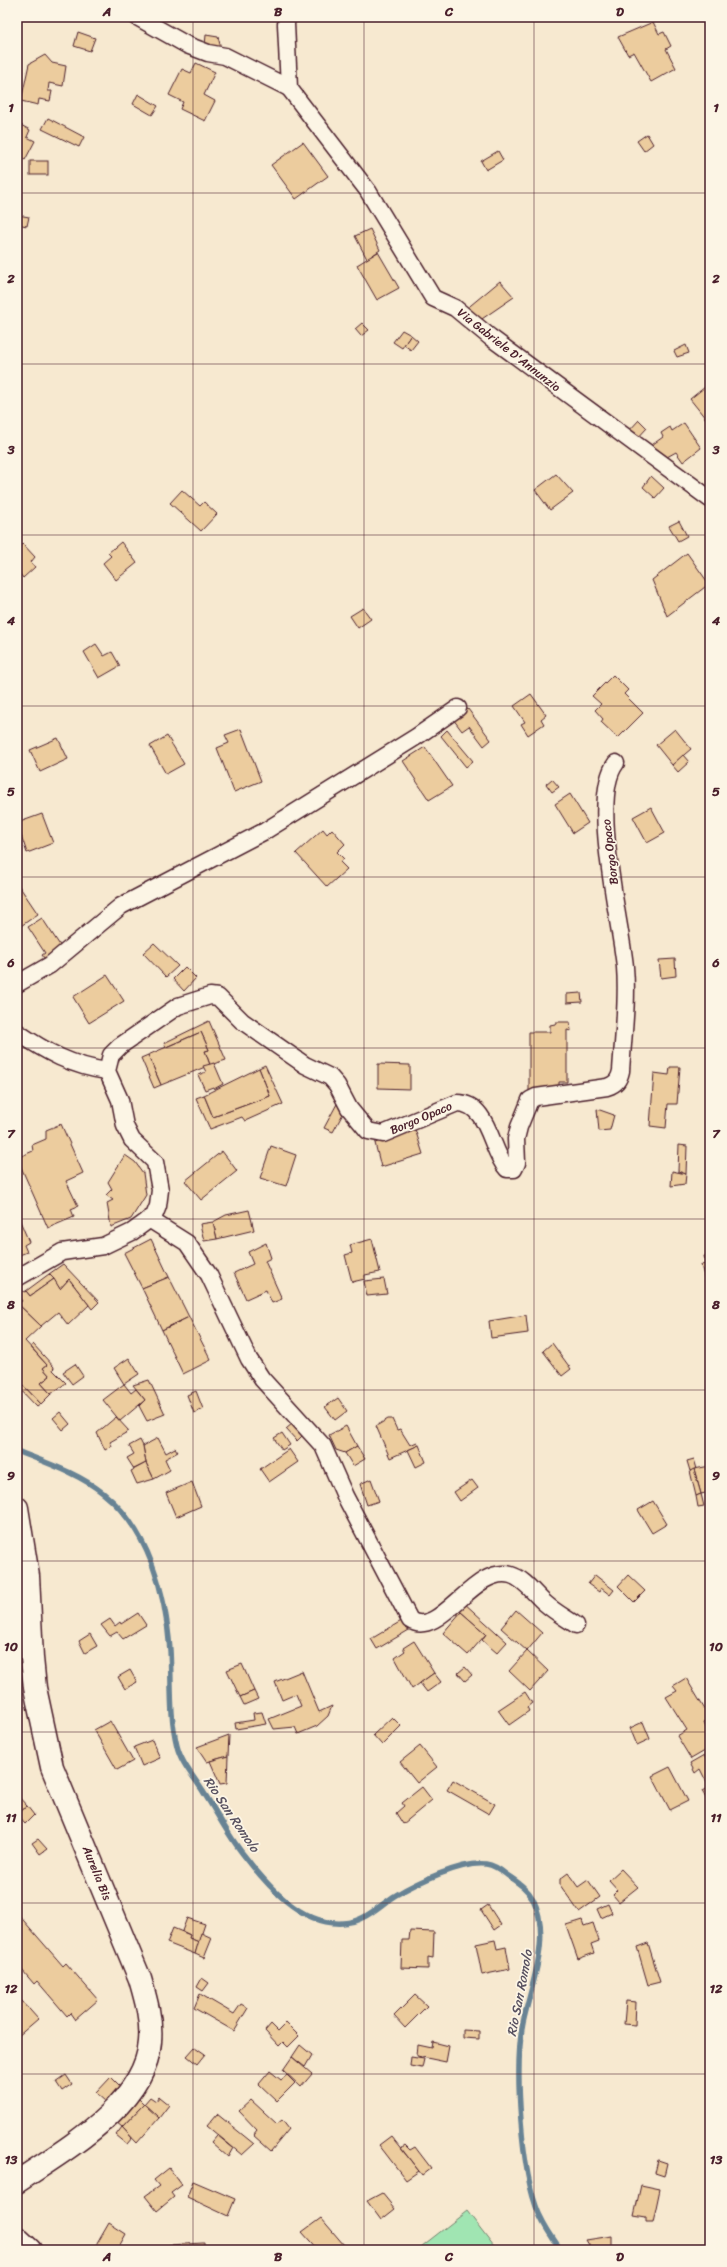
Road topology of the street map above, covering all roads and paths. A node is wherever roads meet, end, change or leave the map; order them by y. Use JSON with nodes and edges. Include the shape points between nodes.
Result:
{"nodes":[{"id":1,"x":137,"y":17,"type":"edge"},
{"id":2,"x":288,"y":17,"type":"edge"},
{"id":3,"x":289,"y":88,"type":"junction"},
{"id":4,"x":710,"y":499,"type":"edge"},
{"id":5,"x":458,"y":708,"type":"dead end"},
{"id":6,"x":616,"y":763,"type":"dead end"},
{"id":7,"x":17,"y":984,"type":"edge"},
{"id":8,"x":17,"y":1032,"type":"edge"},
{"id":9,"x":107,"y":1071,"type":"junction"},
{"id":10,"x":150,"y":1219,"type":"junction"},
{"id":11,"x":17,"y":1278,"type":"edge"},
{"id":12,"x":17,"y":1508,"type":"edge"},
{"id":13,"x":576,"y":1625,"type":"dead end"},
{"id":14,"x":17,"y":2182,"type":"edge"},
{"id":15,"x":17,"y":2238,"type":"edge"},
{"id":16,"x":30,"y":2250,"type":"edge"}],
"edges":[{"from":1,"to":3,"type":"street","via":[[187,45],[225,56]]},
{"from":2,"to":3,"type":"street","via":[[286,24]]},
{"from":3,"to":4,"type":"street","name":"Via Gabriele D'Annunzio","via":[[368,191],[432,298],[455,308],[490,337]]},
{"from":5,"to":7,"type":"street","via":[[265,831],[121,906],[50,965]]},
{"from":6,"to":9,"type":"street","name":"Borgo Opaco","via":[[607,782],[605,818],[607,851],[625,968],[619,1079],[607,1087],[530,1100],[516,1139],[517,1163],[514,1168],[507,1169],[501,1162],[489,1131],[474,1108],[467,1103],[457,1103],[383,1134],[368,1131],[349,1108],[330,1077],[305,1065],[242,1021],[218,997],[210,996],[178,1006],[120,1046],[112,1055]]},
{"from":8,"to":9,"type":"street","via":[[64,1061]]},
{"from":9,"to":10,"type":"street","via":[[120,1100],[125,1126],[132,1140],[155,1162],[160,1190],[158,1206]]},
{"from":10,"to":11,"type":"street","via":[[132,1232],[103,1246],[62,1252]]},
{"from":10,"to":13,"type":"street","via":[[187,1243],[209,1275],[249,1359],[262,1379],[323,1446],[359,1523],[410,1620],[418,1624],[426,1623],[440,1615],[485,1578],[504,1573],[522,1580],[547,1605]]},
{"from":12,"to":14,"type":"main road","name":"Aurelia Bis","via":[[28,1576],[35,1688],[52,1767],[140,1979],[150,2012],[150,2043],[142,2072],[115,2110],[86,2135]]},
{"from":15,"to":16,"type":"main road"}]}
